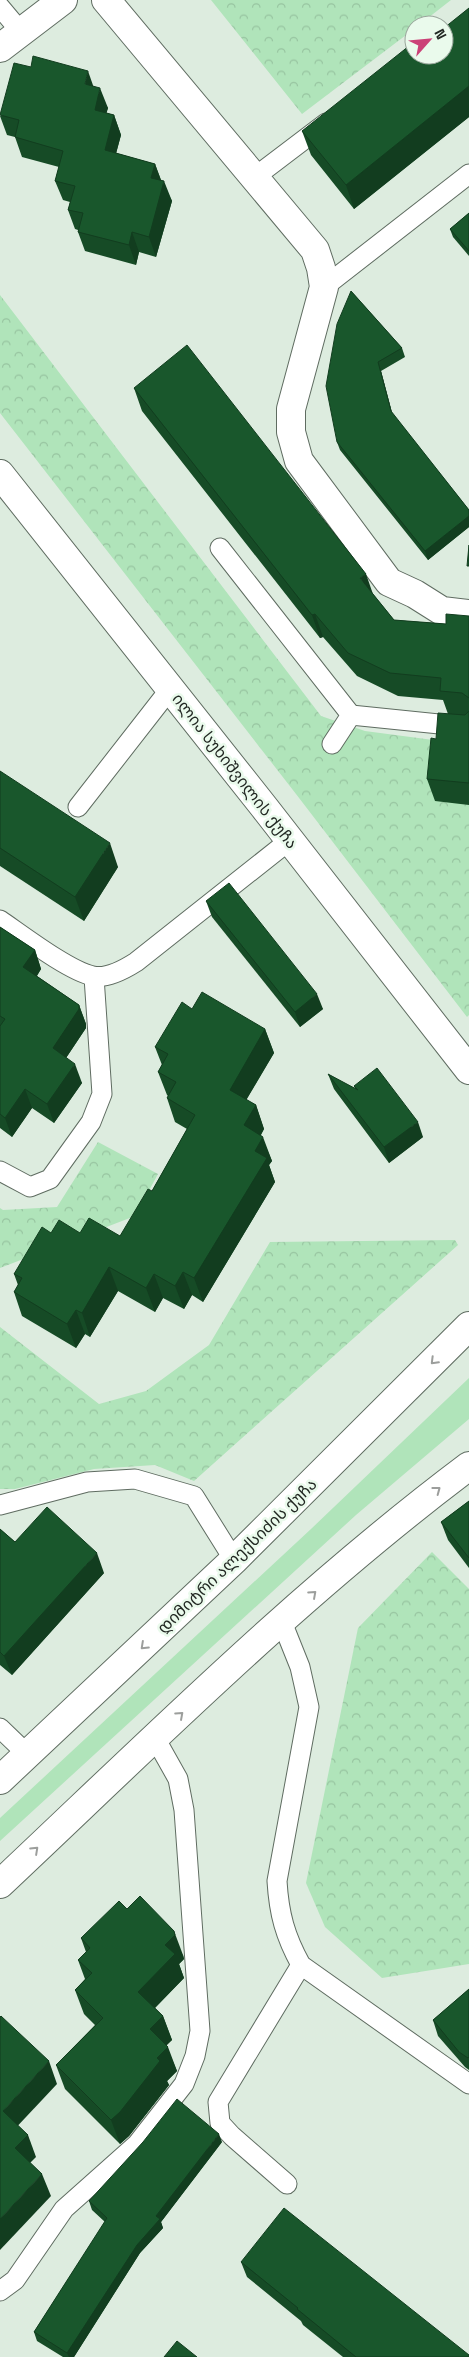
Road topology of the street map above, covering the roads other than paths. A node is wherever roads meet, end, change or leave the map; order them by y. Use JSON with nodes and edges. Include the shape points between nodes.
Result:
{"nodes":[{"id":1,"x":63,"y":0,"type":"edge"},
{"id":2,"x":106,"y":0,"type":"edge"},
{"id":3,"x":0,"y":7,"type":"edge"},
{"id":4,"x":21,"y":32,"type":"junction"},
{"id":5,"x":0,"y":48,"type":"edge"},
{"id":6,"x":337,"y":115,"type":"edge"},
{"id":7,"x":469,"y":174,"type":"edge"},
{"id":8,"x":255,"y":177,"type":"junction"},
{"id":9,"x":324,"y":287,"type":"junction"},
{"id":10,"x":0,"y":474,"type":"edge"},
{"id":11,"x":220,"y":548,"type":"dead end"},
{"id":12,"x":469,"y":614,"type":"edge"},
{"id":13,"x":170,"y":689,"type":"junction"},
{"id":14,"x":351,"y":715,"type":"junction"},
{"id":15,"x":469,"y":728,"type":"edge"},
{"id":16,"x":332,"y":744,"type":"dead end"},
{"id":17,"x":78,"y":807,"type":"dead end"},
{"id":18,"x":290,"y":840,"type":"junction"},
{"id":19,"x":0,"y":920,"type":"edge"},
{"id":20,"x":94,"y":977,"type":"junction"},
{"id":21,"x":459,"y":1045,"type":"edge"},
{"id":22,"x":469,"y":1070,"type":"edge"},
{"id":23,"x":0,"y":1171,"type":"edge"},
{"id":24,"x":469,"y":1326,"type":"edge"},
{"id":25,"x":469,"y":1466,"type":"edge"},
{"id":26,"x":0,"y":1505,"type":"edge"},
{"id":27,"x":234,"y":1560,"type":"junction"},
{"id":28,"x":282,"y":1622,"type":"junction"},
{"id":29,"x":0,"y":1728,"type":"edge"},
{"id":30,"x":155,"y":1738,"type":"junction"},
{"id":31,"x":28,"y":1755,"type":"junction"},
{"id":32,"x":0,"y":1780,"type":"edge"},
{"id":33,"x":0,"y":1884,"type":"edge"},
{"id":34,"x":301,"y":1964,"type":"junction"},
{"id":35,"x":469,"y":2084,"type":"edge"},
{"id":36,"x":287,"y":2184,"type":"dead end"},
{"id":37,"x":0,"y":2291,"type":"edge"}],
"edges":[{"from":1,"to":4,"type":"street"},
{"from":2,"to":8,"type":"street"},
{"from":3,"to":4,"type":"lane"},
{"from":4,"to":5,"type":"street"},
{"from":6,"to":8,"type":"lane"},
{"from":7,"to":9,"type":"lane"},
{"from":8,"to":9,"type":"street","via":[[315,250]]},
{"from":9,"to":12,"type":"street","via":[[291,409],[291,432],[299,461],[389,582],[442,612]]},
{"from":10,"to":13,"type":"street","name":"ილია სუხიშვილის ქუჩა"},
{"from":11,"to":14,"type":"lane"},
{"from":13,"to":17,"type":"lane"},
{"from":13,"to":18,"type":"street","name":"ილია სუხიშვილის ქუჩა"},
{"from":14,"to":15,"type":"lane"},
{"from":14,"to":16,"type":"lane"},
{"from":18,"to":20,"type":"lane","via":[[136,962],[117,973]]},
{"from":18,"to":21,"type":"street","name":"ილია სუხიშვილის ქუჩა"},
{"from":19,"to":20,"type":"lane","via":[[71,966]]},
{"from":20,"to":23,"type":"lane","via":[[102,1094],[91,1122],[50,1179],[30,1187]]},
{"from":21,"to":22,"type":"street","name":"ილია სუხიშვილის ქუჩა"},
{"from":24,"to":27,"type":"street","name":"დიმიტრი ალექსიძის ქუჩა","one_way":true},
{"from":28,"to":25,"type":"street","one_way":true,"via":[[400,1518]]},
{"from":26,"to":27,"type":"lane","via":[[87,1482],[135,1480],[194,1496]]},
{"from":27,"to":31,"type":"street","name":"დიმიტრი ალექსიძის ქუჩა","one_way":true},
{"from":30,"to":28,"type":"street","one_way":true},
{"from":28,"to":34,"type":"lane","via":[[300,1666],[309,1707],[277,1881],[287,1941]]},
{"from":29,"to":31,"type":"lane"},
{"from":33,"to":30,"type":"street","one_way":true},
{"from":30,"to":37,"type":"lane","via":[[178,1779],[184,1810],[200,2031],[196,2056],[184,2084],[137,2144],[64,2209],[15,2280]]},
{"from":31,"to":32,"type":"street","name":"დიმიტრი ალექსიძის ქუჩა"},
{"from":34,"to":35,"type":"lane"},
{"from":34,"to":36,"type":"lane","via":[[218,2102],[220,2123]]}]}
